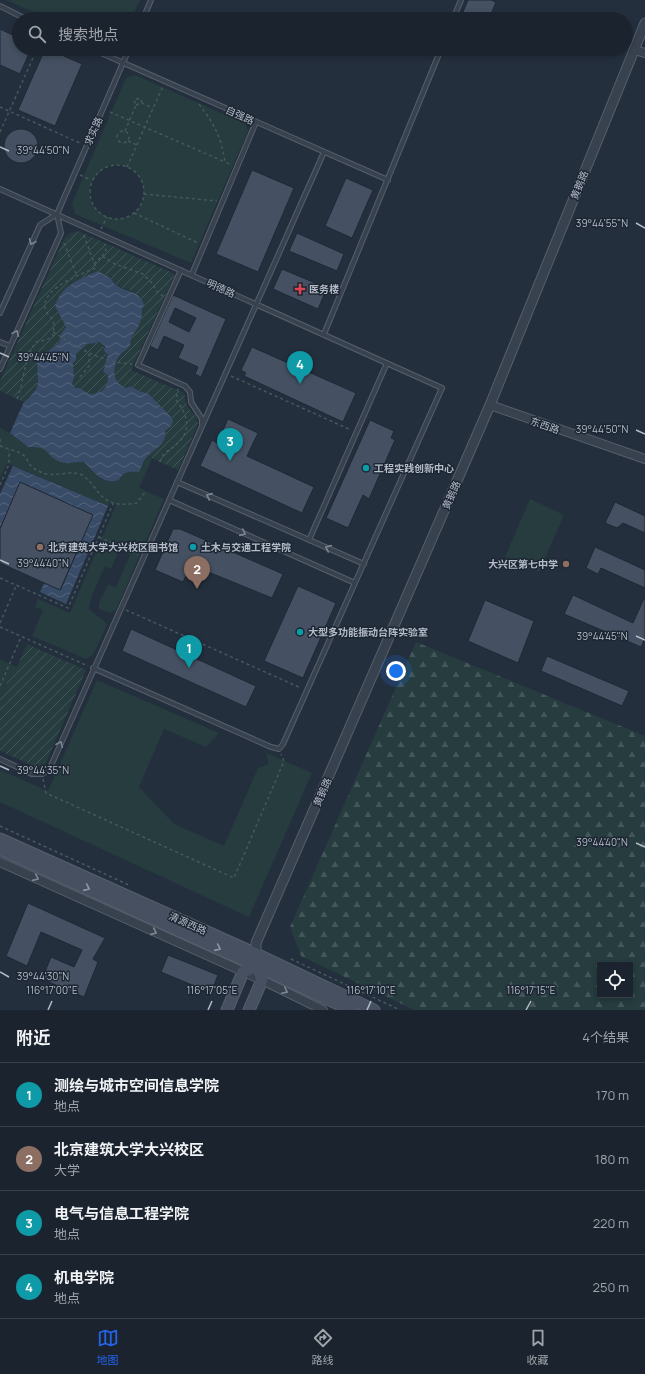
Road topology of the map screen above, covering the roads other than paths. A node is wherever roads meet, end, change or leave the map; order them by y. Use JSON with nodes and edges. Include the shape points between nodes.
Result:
{"nodes":[{"id":1,"x":151,"y":0,"type":"edge"},
{"id":2,"x":461,"y":0,"type":"edge"},
{"id":3,"x":0,"y":6,"type":"edge"},
{"id":4,"x":12,"y":12,"type":"edge"},
{"id":5,"x":146,"y":12,"type":"edge"},
{"id":6,"x":456,"y":12,"type":"edge"},
{"id":7,"x":645,"y":23,"type":"edge"},
{"id":8,"x":634,"y":50,"type":"joint"},
{"id":9,"x":645,"y":53,"type":"edge"},
{"id":10,"x":108,"y":56,"type":"edge"},
{"id":11,"x":126,"y":56,"type":"edge"},
{"id":12,"x":438,"y":56,"type":"edge"},
{"id":13,"x":632,"y":56,"type":"edge"},
{"id":14,"x":123,"y":63,"type":"junction"},
{"id":15,"x":256,"y":122,"type":"junction"},
{"id":16,"x":324,"y":152,"type":"junction"},
{"id":17,"x":388,"y":180,"type":"junction"},
{"id":18,"x":0,"y":189,"type":"edge"},
{"id":19,"x":56,"y":214,"type":"junction"},
{"id":20,"x":181,"y":270,"type":"junction"},
{"id":21,"x":192,"y":274,"type":"junction"},
{"id":22,"x":257,"y":304,"type":"junction"},
{"id":23,"x":0,"y":313,"type":"edge"},
{"id":24,"x":324,"y":334,"type":"junction"},
{"id":25,"x":0,"y":342,"type":"edge"},
{"id":26,"x":10,"y":346,"type":"junction"},
{"id":27,"x":387,"y":363,"type":"junction"},
{"id":28,"x":0,"y":369,"type":"edge"},
{"id":29,"x":490,"y":405,"type":"junction"},
{"id":30,"x":202,"y":426,"type":"junction"},
{"id":31,"x":645,"y":459,"type":"edge"},
{"id":32,"x":177,"y":482,"type":"junction"},
{"id":33,"x":169,"y":500,"type":"junction"},
{"id":34,"x":308,"y":540,"type":"junction"},
{"id":35,"x":364,"y":564,"type":"junction"},
{"id":36,"x":355,"y":583,"type":"junction"},
{"id":37,"x":93,"y":668,"type":"junction"},
{"id":38,"x":0,"y":759,"type":"edge"},
{"id":39,"x":0,"y":839,"type":"edge"},
{"id":40,"x":0,"y":849,"type":"edge"},
{"id":41,"x":0,"y":862,"type":"edge"},
{"id":42,"x":256,"y":954,"type":"junction"},
{"id":43,"x":257,"y":966,"type":"junction"},
{"id":44,"x":243,"y":972,"type":"junction"},
{"id":45,"x":262,"y":980,"type":"junction"},
{"id":46,"x":227,"y":1010,"type":"edge"},
{"id":47,"x":249,"y":1010,"type":"edge"},
{"id":48,"x":324,"y":1010,"type":"edge"},
{"id":49,"x":351,"y":1010,"type":"edge"},
{"id":50,"x":374,"y":1010,"type":"edge"}],
"edges":[{"from":1,"to":5,"type":"lane"},
{"from":2,"to":6,"type":"lane"},
{"from":3,"to":4,"type":"lane"},
{"from":7,"to":8,"type":"street","name":"黄鹅路"},
{"from":8,"to":9,"type":"street"},
{"from":10,"to":14,"type":"lane","name":"自强路"},
{"from":11,"to":14,"type":"lane","name":"求实路"},
{"from":12,"to":17,"type":"lane"},
{"from":13,"to":29,"type":"street","name":"黄鹅路"},
{"from":14,"to":15,"type":"lane","name":"自强路"},
{"from":14,"to":19,"type":"lane","name":"求实路"},
{"from":15,"to":16,"type":"lane","name":"自强路"},
{"from":15,"to":21,"type":"lane"},
{"from":16,"to":17,"type":"lane","name":"自强路"},
{"from":16,"to":22,"type":"lane"},
{"from":17,"to":24,"type":"lane"},
{"from":18,"to":19,"type":"lane","name":"明德路"},
{"from":19,"to":20,"type":"lane","name":"明德路"},
{"from":19,"to":23,"type":"lane","name":"求实路","one_way":true,"via":[[40,225]]},
{"from":26,"to":19,"type":"lane","one_way":true,"via":[[61,233]]},
{"from":20,"to":21,"type":"lane","name":"明德路"},
{"from":20,"to":30,"type":"lane","via":[[138,365],[185,386],[202,419]]},
{"from":21,"to":22,"type":"lane","name":"明德路"},
{"from":22,"to":24,"type":"lane","name":"明德路"},
{"from":22,"to":30,"type":"lane"},
{"from":24,"to":27,"type":"lane","name":"明德路"},
{"from":25,"to":26,"type":"lane"},
{"from":26,"to":28,"type":"lane"},
{"from":27,"to":34,"type":"lane"},
{"from":27,"to":35,"type":"lane","name":"明德路","via":[[442,388]]},
{"from":29,"to":31,"type":"street","name":"东西路"},
{"from":29,"to":42,"type":"street","name":"黄鹅路","via":[[256,943]]},
{"from":30,"to":32,"type":"lane"},
{"from":32,"to":33,"type":"lane"},
{"from":34,"to":32,"type":"lane","one_way":true},
{"from":33,"to":36,"type":"lane","one_way":true},
{"from":33,"to":37,"type":"lane"},
{"from":35,"to":34,"type":"lane","one_way":true},
{"from":35,"to":36,"type":"lane"},
{"from":36,"to":37,"type":"lane","via":[[279,749]]},
{"from":38,"to":37,"type":"lane","one_way":true,"via":[[32,774],[42,774],[50,768]]},
{"from":39,"to":42,"type":"main road","name":"清源西路"},
{"from":40,"to":43,"type":"main road","name":"清源西路","one_way":true},
{"from":41,"to":44,"type":"street","one_way":true},
{"from":42,"to":43,"type":"street","name":"黄鹅路"},
{"from":42,"to":50,"type":"main road","name":"清源西路"},
{"from":43,"to":44,"type":"main road"},
{"from":43,"to":45,"type":"main road"},
{"from":43,"to":49,"type":"main road","name":"清源西路"},
{"from":44,"to":45,"type":"street"},
{"from":44,"to":46,"type":"main road"},
{"from":45,"to":47,"type":"main road"},
{"from":45,"to":48,"type":"street","one_way":true}]}
